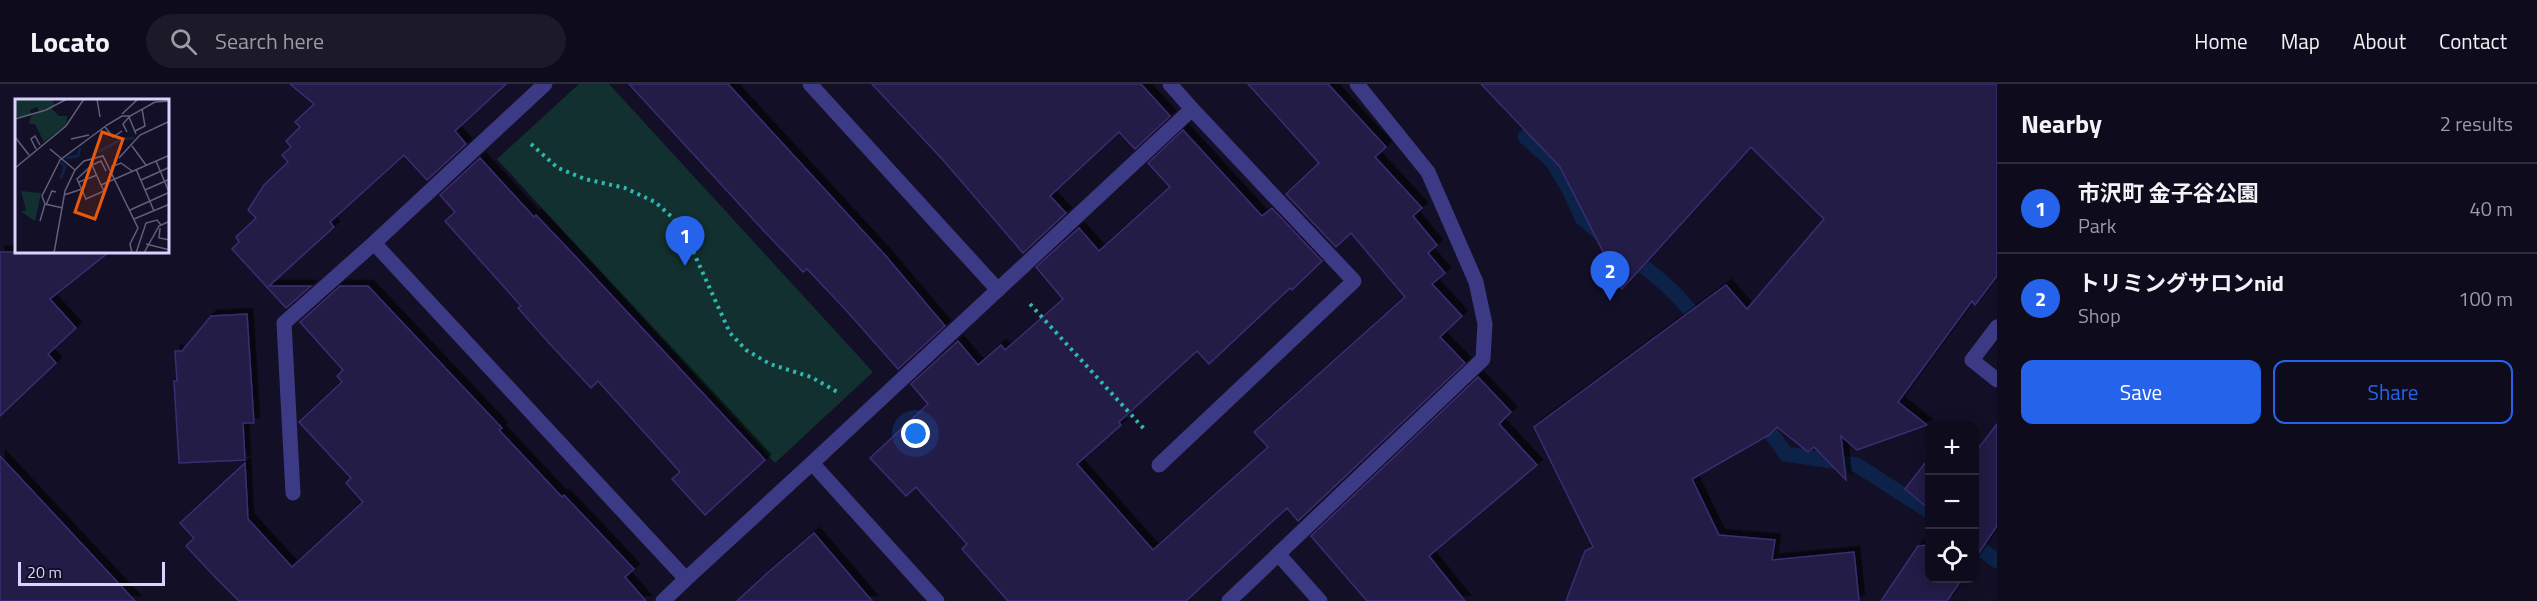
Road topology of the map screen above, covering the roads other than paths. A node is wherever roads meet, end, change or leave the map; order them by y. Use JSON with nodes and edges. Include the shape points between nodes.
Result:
{"nodes":[{"id":1,"x":545,"y":84,"type":"edge"},
{"id":2,"x":810,"y":84,"type":"edge"},
{"id":3,"x":1170,"y":84,"type":"edge"},
{"id":4,"x":1357,"y":84,"type":"edge"},
{"id":5,"x":1192,"y":109,"type":"junction"},
{"id":6,"x":374,"y":243,"type":"junction"},
{"id":7,"x":998,"y":290,"type":"junction"},
{"id":8,"x":1997,"y":327,"type":"edge"},
{"id":9,"x":1997,"y":380,"type":"edge"},
{"id":10,"x":1164,"y":461,"type":"road end"},
{"id":11,"x":812,"y":463,"type":"junction"},
{"id":12,"x":293,"y":493,"type":"dead end"},
{"id":13,"x":1279,"y":555,"type":"junction"},
{"id":14,"x":686,"y":579,"type":"junction"},
{"id":15,"x":663,"y":601,"type":"edge"},
{"id":16,"x":938,"y":601,"type":"edge"},
{"id":17,"x":1229,"y":601,"type":"edge"},
{"id":18,"x":1320,"y":601,"type":"edge"}],
"edges":[{"from":1,"to":6,"type":"street"},
{"from":2,"to":7,"type":"street"},
{"from":3,"to":5,"type":"street"},
{"from":4,"to":13,"type":"street","via":[[1428,172],[1476,282],[1485,324],[1483,359]]},
{"from":5,"to":7,"type":"street"},
{"from":5,"to":10,"type":"street","via":[[1354,281]]},
{"from":6,"to":12,"type":"street","via":[[284,323]]},
{"from":6,"to":14,"type":"street"},
{"from":7,"to":11,"type":"street"},
{"from":8,"to":9,"type":"street","via":[[1972,360]]},
{"from":11,"to":14,"type":"street"},
{"from":11,"to":16,"type":"street"},
{"from":13,"to":17,"type":"street"},
{"from":13,"to":18,"type":"street"},
{"from":14,"to":15,"type":"street"}]}
